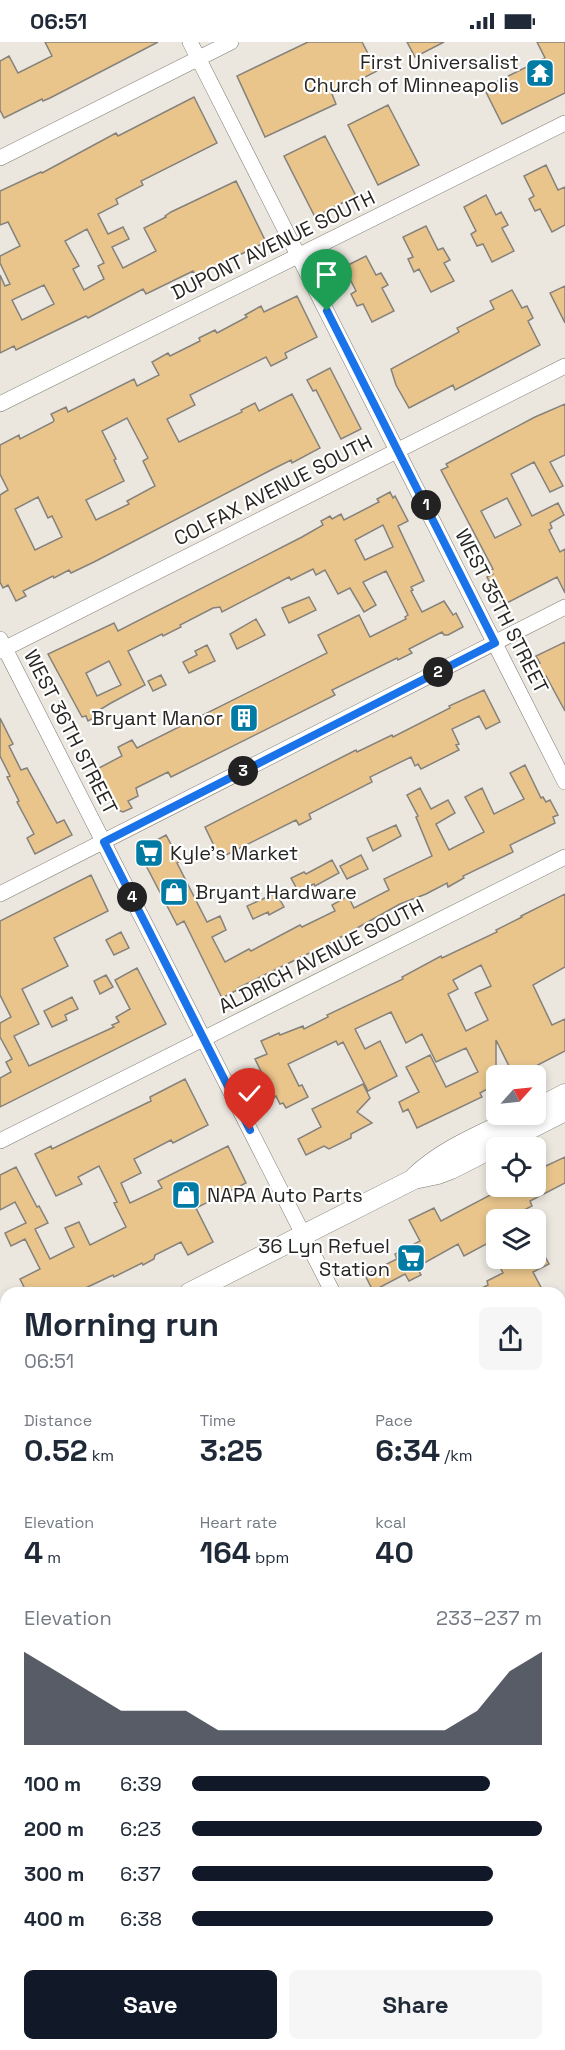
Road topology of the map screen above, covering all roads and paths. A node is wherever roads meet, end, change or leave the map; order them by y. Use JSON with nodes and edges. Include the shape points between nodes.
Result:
{"nodes":[{"id":1,"x":190,"y":42,"type":"edge"},
{"id":2,"x":231,"y":42,"type":"edge"},
{"id":3,"x":199,"y":58,"type":"junction"},
{"id":4,"x":565,"y":123,"type":"edge"},
{"id":5,"x":0,"y":158,"type":"edge"},
{"id":6,"x":299,"y":255,"type":"junction"},
{"id":7,"x":565,"y":366,"type":"edge"},
{"id":8,"x":0,"y":404,"type":"edge"},
{"id":9,"x":398,"y":450,"type":"junction"},
{"id":10,"x":565,"y":608,"type":"edge"},
{"id":11,"x":495,"y":643,"type":"junction"},
{"id":12,"x":2,"y":646,"type":"edge"},
{"id":13,"x":565,"y":782,"type":"edge"},
{"id":14,"x":104,"y":842,"type":"junction"},
{"id":15,"x":565,"y":857,"type":"edge"},
{"id":16,"x":0,"y":894,"type":"edge"},
{"id":17,"x":204,"y":1039,"type":"junction"},
{"id":18,"x":565,"y":1094,"type":"edge"},
{"id":19,"x":546,"y":1104,"type":"edge"},
{"id":20,"x":565,"y":1111,"type":"edge"},
{"id":21,"x":502,"y":1125,"type":"edge"},
{"id":22,"x":0,"y":1141,"type":"edge"},
{"id":23,"x":414,"y":1179,"type":"junction"},
{"id":24,"x":303,"y":1235,"type":"junction"},
{"id":25,"x":200,"y":1287,"type":"edge"},
{"id":26,"x":330,"y":1287,"type":"edge"}],
"edges":[{"from":1,"to":3,"type":"street","name":"WEST 35TH STREET"},
{"from":2,"to":3,"type":"street"},
{"from":3,"to":5,"type":"street"},
{"from":3,"to":6,"type":"street","name":"WEST 35TH STREET"},
{"from":4,"to":6,"type":"street","name":"DUPONT AVENUE SOUTH"},
{"from":6,"to":8,"type":"street","name":"DUPONT AVENUE SOUTH"},
{"from":6,"to":9,"type":"street","name":"WEST 35TH STREET"},
{"from":7,"to":9,"type":"street","name":"COLFAX AVENUE SOUTH"},
{"from":9,"to":11,"type":"street","name":"WEST 35TH STREET"},
{"from":9,"to":12,"type":"street","name":"COLFAX AVENUE SOUTH"},
{"from":10,"to":11,"type":"street"},
{"from":11,"to":13,"type":"street","name":"WEST 35TH STREET"},
{"from":11,"to":14,"type":"street"},
{"from":12,"to":14,"type":"street","name":"WEST 36TH STREET"},
{"from":14,"to":16,"type":"street"},
{"from":14,"to":17,"type":"street","name":"WEST 36TH STREET"},
{"from":15,"to":17,"type":"street","name":"ALDRICH AVENUE SOUTH"},
{"from":17,"to":22,"type":"street","name":"ALDRICH AVENUE SOUTH"},
{"from":17,"to":24,"type":"street","name":"WEST 36TH STREET"},
{"from":18,"to":19,"type":"main road"},
{"from":20,"to":23,"type":"main road","via":[[438,1174]]},
{"from":21,"to":23,"type":"main road","via":[[444,1154]]},
{"from":23,"to":24,"type":"main road"},
{"from":24,"to":25,"type":"main road"},
{"from":24,"to":26,"type":"street","name":"WEST 36TH STREET"}]}
